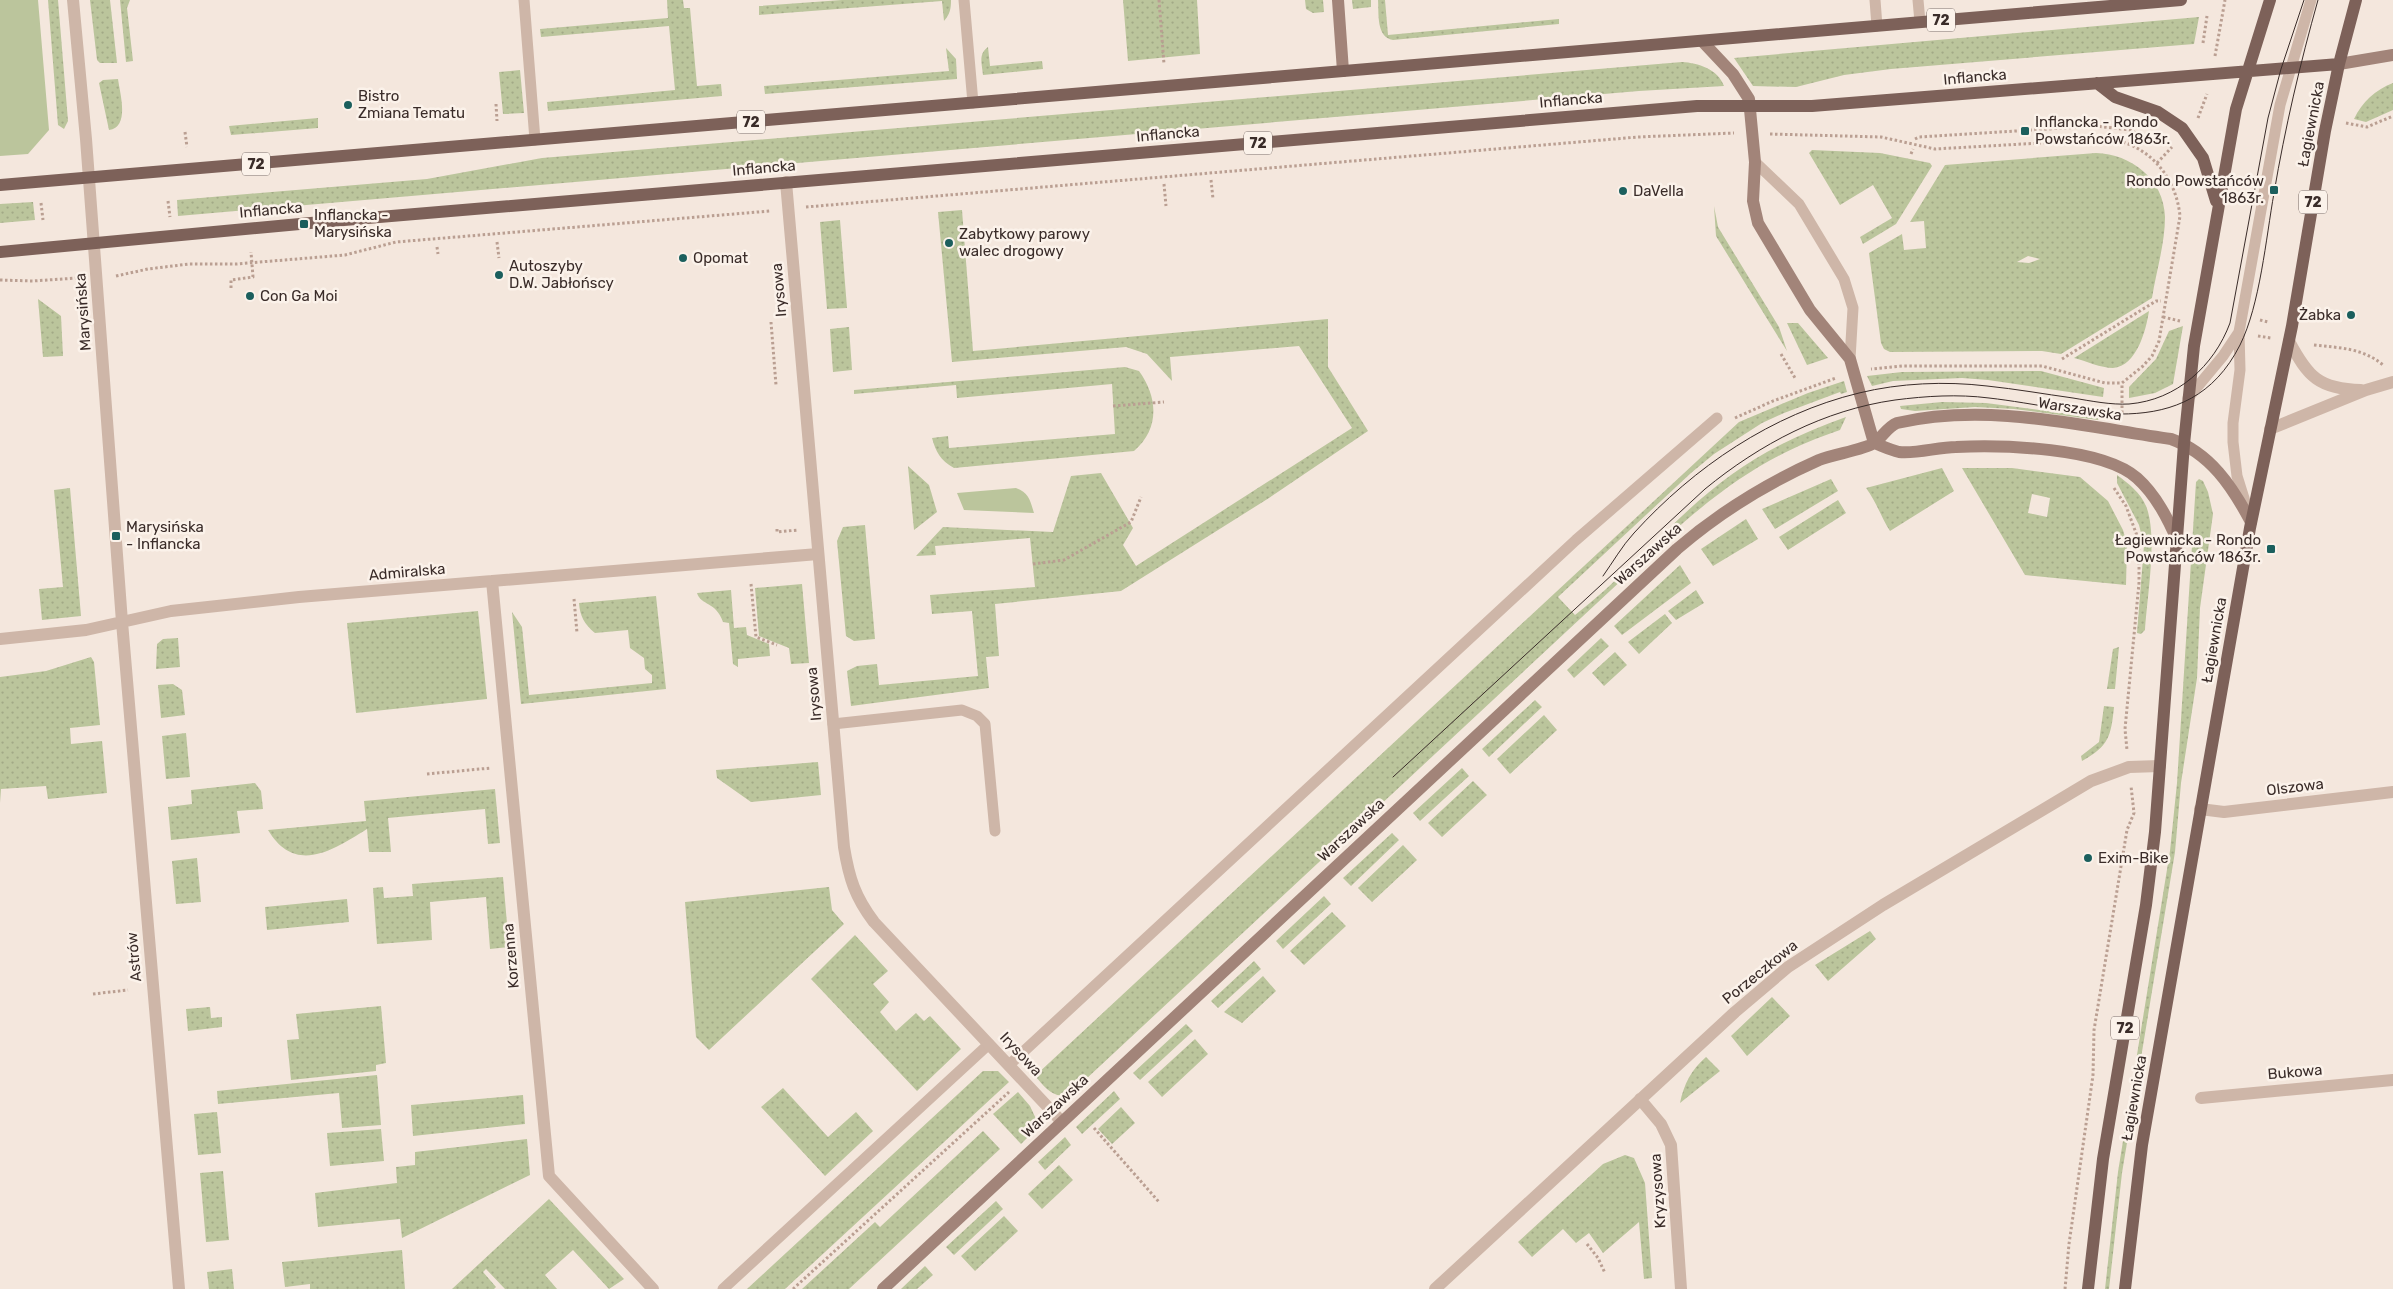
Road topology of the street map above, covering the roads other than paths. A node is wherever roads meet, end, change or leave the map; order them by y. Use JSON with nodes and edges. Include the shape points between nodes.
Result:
{"nodes":[{"id":1,"x":72,"y":0,"type":"edge"},
{"id":2,"x":524,"y":0,"type":"edge"},
{"id":3,"x":964,"y":0,"type":"edge"},
{"id":4,"x":1338,"y":0,"type":"edge"},
{"id":5,"x":1874,"y":0,"type":"edge"},
{"id":6,"x":1918,"y":0,"type":"edge"},
{"id":7,"x":2181,"y":0,"type":"edge"},
{"id":8,"x":2270,"y":0,"type":"edge"},
{"id":9,"x":2311,"y":0,"type":"edge"},
{"id":10,"x":2356,"y":0,"type":"edge"},
{"id":11,"x":1920,"y":22,"type":"junction"},
{"id":12,"x":1877,"y":26,"type":"junction"},
{"id":13,"x":1702,"y":41,"type":"junction"},
{"id":14,"x":2393,"y":55,"type":"edge"},
{"id":15,"x":2339,"y":64,"type":"junction"},
{"id":16,"x":2290,"y":68,"type":"junction"},
{"id":17,"x":1343,"y":71,"type":"junction"},
{"id":18,"x":2246,"y":72,"type":"junction"},
{"id":19,"x":2096,"y":83,"type":"junction"},
{"id":20,"x":973,"y":103,"type":"junction"},
{"id":21,"x":1750,"y":106,"type":"junction"},
{"id":22,"x":535,"y":140,"type":"junction"},
{"id":23,"x":1755,"y":162,"type":"junction"},
{"id":24,"x":89,"y":178,"type":"junction"},
{"id":25,"x":786,"y":182,"type":"junction"},
{"id":26,"x":0,"y":185,"type":"edge"},
{"id":27,"x":2217,"y":206,"type":"junction"},
{"id":28,"x":95,"y":244,"type":"junction"},
{"id":29,"x":0,"y":252,"type":"edge"},
{"id":30,"x":2239,"y":332,"type":"junction"},
{"id":31,"x":2289,"y":341,"type":"junction"},
{"id":32,"x":1850,"y":359,"type":"junction"},
{"id":33,"x":2391,"y":377,"type":"edge"},
{"id":34,"x":2366,"y":390,"type":"junction"},
{"id":35,"x":2188,"y":398,"type":"junction"},
{"id":36,"x":1716,"y":418,"type":"dead end"},
{"id":37,"x":2270,"y":429,"type":"junction"},
{"id":38,"x":1874,"y":443,"type":"junction"},
{"id":39,"x":2184,"y":444,"type":"junction"},
{"id":40,"x":2252,"y":522,"type":"junction"},
{"id":41,"x":2178,"y":542,"type":"junction"},
{"id":42,"x":818,"y":554,"type":"junction"},
{"id":43,"x":492,"y":581,"type":"junction"},
{"id":44,"x":122,"y":622,"type":"junction"},
{"id":45,"x":0,"y":639,"type":"edge"},
{"id":46,"x":833,"y":724,"type":"junction"},
{"id":47,"x":2160,"y":766,"type":"junction"},
{"id":48,"x":2393,"y":792,"type":"edge"},
{"id":49,"x":2200,"y":809,"type":"junction"},
{"id":50,"x":995,"y":831,"type":"dead end"},
{"id":51,"x":989,"y":1044,"type":"junction"},
{"id":52,"x":1009,"y":1065,"type":"junction"},
{"id":53,"x":2393,"y":1080,"type":"edge"},
{"id":54,"x":2201,"y":1098,"type":"dead end"},
{"id":55,"x":1640,"y":1100,"type":"junction"},
{"id":56,"x":1062,"y":1122,"type":"junction"},
{"id":57,"x":179,"y":1289,"type":"edge"},
{"id":58,"x":653,"y":1289,"type":"edge"},
{"id":59,"x":722,"y":1289,"type":"edge"},
{"id":60,"x":883,"y":1289,"type":"edge"},
{"id":61,"x":1435,"y":1289,"type":"edge"},
{"id":62,"x":1681,"y":1289,"type":"edge"},
{"id":63,"x":2088,"y":1289,"type":"edge"},
{"id":64,"x":2125,"y":1289,"type":"edge"}],
"edges":[{"from":1,"to":24,"type":"street","name":"Marysińska"},
{"from":2,"to":22,"type":"lane"},
{"from":3,"to":20,"type":"lane"},
{"from":4,"to":17,"type":"street"},
{"from":5,"to":12,"type":"lane"},
{"from":6,"to":11,"type":"lane"},
{"from":7,"to":11,"type":"main road","number":"72"},
{"from":8,"to":18,"type":"main road","name":"Łagiewnicka"},
{"from":9,"to":16,"type":"lane"},
{"from":10,"to":15,"type":"main road","name":"Łagiewnicka","number":"72"},
{"from":11,"to":12,"type":"main road","number":"72"},
{"from":12,"to":13,"type":"main road","number":"72"},
{"from":13,"to":17,"type":"main road","number":"72"},
{"from":13,"to":21,"type":"street","via":[[1733,74]]},
{"from":14,"to":15,"type":"street"},
{"from":15,"to":16,"type":"main road","name":"Inflancka"},
{"from":15,"to":31,"type":"main road","name":"Łagiewnicka","number":"72"},
{"from":16,"to":18,"type":"main road","name":"Inflancka"},
{"from":16,"to":30,"type":"lane","via":[[2275,129]]},
{"from":17,"to":20,"type":"main road","number":"72"},
{"from":18,"to":19,"type":"main road","name":"Inflancka","number":"72"},
{"from":18,"to":27,"type":"main road","name":"Łagiewnicka"},
{"from":19,"to":21,"type":"main road","name":"Inflancka","number":"72","via":[[1865,102]]},
{"from":19,"to":27,"type":"main road","number":"72","via":[[2115,97],[2169,117],[2182,128],[2203,158]]},
{"from":20,"to":22,"type":"main road","number":"72"},
{"from":21,"to":23,"type":"street"},
{"from":21,"to":25,"type":"main road","name":"Inflancka","number":"72","via":[[1697,106]]},
{"from":22,"to":24,"type":"main road","number":"72"},
{"from":23,"to":32,"type":"street","via":[[1752,195],[1758,223],[1810,310]]},
{"from":23,"to":32,"type":"lane","via":[[1799,204],[1846,284],[1853,308]]},
{"from":24,"to":26,"type":"main road","number":"72"},
{"from":24,"to":28,"type":"street","name":"Marysińska"},
{"from":25,"to":28,"type":"main road","name":"Inflancka","number":"72"},
{"from":25,"to":42,"type":"street","name":"Irysowa"},
{"from":27,"to":35,"type":"main road","name":"Łagiewnicka","number":"72"},
{"from":28,"to":29,"type":"main road","name":"Inflancka","number":"72"},
{"from":28,"to":44,"type":"street","name":"Marysińska"},
{"from":30,"to":35,"type":"lane"},
{"from":30,"to":40,"type":"lane","via":[[2240,370],[2233,442],[2237,476]]},
{"from":31,"to":34,"type":"street","via":[[2307,370],[2326,386]]},
{"from":31,"to":37,"type":"main road","name":"Łagiewnicka","number":"72"},
{"from":32,"to":38,"type":"street"},
{"from":33,"to":34,"type":"street"},
{"from":34,"to":37,"type":"street"},
{"from":35,"to":39,"type":"main road","name":"Łagiewnicka","number":"72"},
{"from":36,"to":52,"type":"lane","via":[[1576,540]]},
{"from":37,"to":40,"type":"main road","name":"Łagiewnicka","number":"72"},
{"from":38,"to":39,"type":"street","name":"Warszawska","via":[[1890,426],[1904,421],[1994,415],[2171,439]]},
{"from":38,"to":41,"type":"street","via":[[1906,452],[1947,447],[2011,447],[2108,461],[2127,470],[2147,488],[2165,514]]},
{"from":38,"to":56,"type":"street","name":"Warszawska","via":[[1824,458],[1779,478],[1744,498],[1687,540]]},
{"from":39,"to":40,"type":"street","name":"Warszawska","via":[[2199,453],[2227,482]]},
{"from":39,"to":41,"type":"main road","name":"Łagiewnicka","number":"72"},
{"from":40,"to":49,"type":"main road","name":"Łagiewnicka","number":"72"},
{"from":41,"to":47,"type":"main road","name":"Łagiewnicka","number":"72"},
{"from":42,"to":43,"type":"street","name":"Admiralska"},
{"from":42,"to":46,"type":"street","name":"Irysowa"},
{"from":43,"to":44,"type":"street","name":"Admiralska","via":[[181,610]]},
{"from":43,"to":58,"type":"street","name":"Korzenna","via":[[549,1176]]},
{"from":44,"to":45,"type":"street","name":"Admiralska","via":[[86,630]]},
{"from":44,"to":57,"type":"street","name":"Astrów"},
{"from":46,"to":50,"type":"lane","via":[[962,710],[977,716],[985,724]]},
{"from":46,"to":51,"type":"street","name":"Irysowa","via":[[844,847],[856,896],[874,922]]},
{"from":47,"to":55,"type":"street","name":"Porzeczkowa","via":[[2129,767],[2091,781],[1818,946],[1770,982]]},
{"from":47,"to":63,"type":"main road","name":"Łagiewnicka","number":"72","via":[[2146,905],[2103,1159]]},
{"from":48,"to":49,"type":"street","name":"Olszowa","via":[[2224,812]]},
{"from":49,"to":64,"type":"main road","name":"Łagiewnicka","number":"72","via":[[2142,1145]]},
{"from":51,"to":52,"type":"street","name":"Irysowa"},
{"from":51,"to":59,"type":"lane"},
{"from":52,"to":56,"type":"street","name":"Irysowa"},
{"from":53,"to":54,"type":"street","name":"Bukowa"},
{"from":55,"to":61,"type":"street","name":"Porzeczkowa"},
{"from":55,"to":62,"type":"street","name":"Kryzysowa","via":[[1661,1124],[1671,1145]]},
{"from":56,"to":60,"type":"street","name":"Warszawska"}]}
